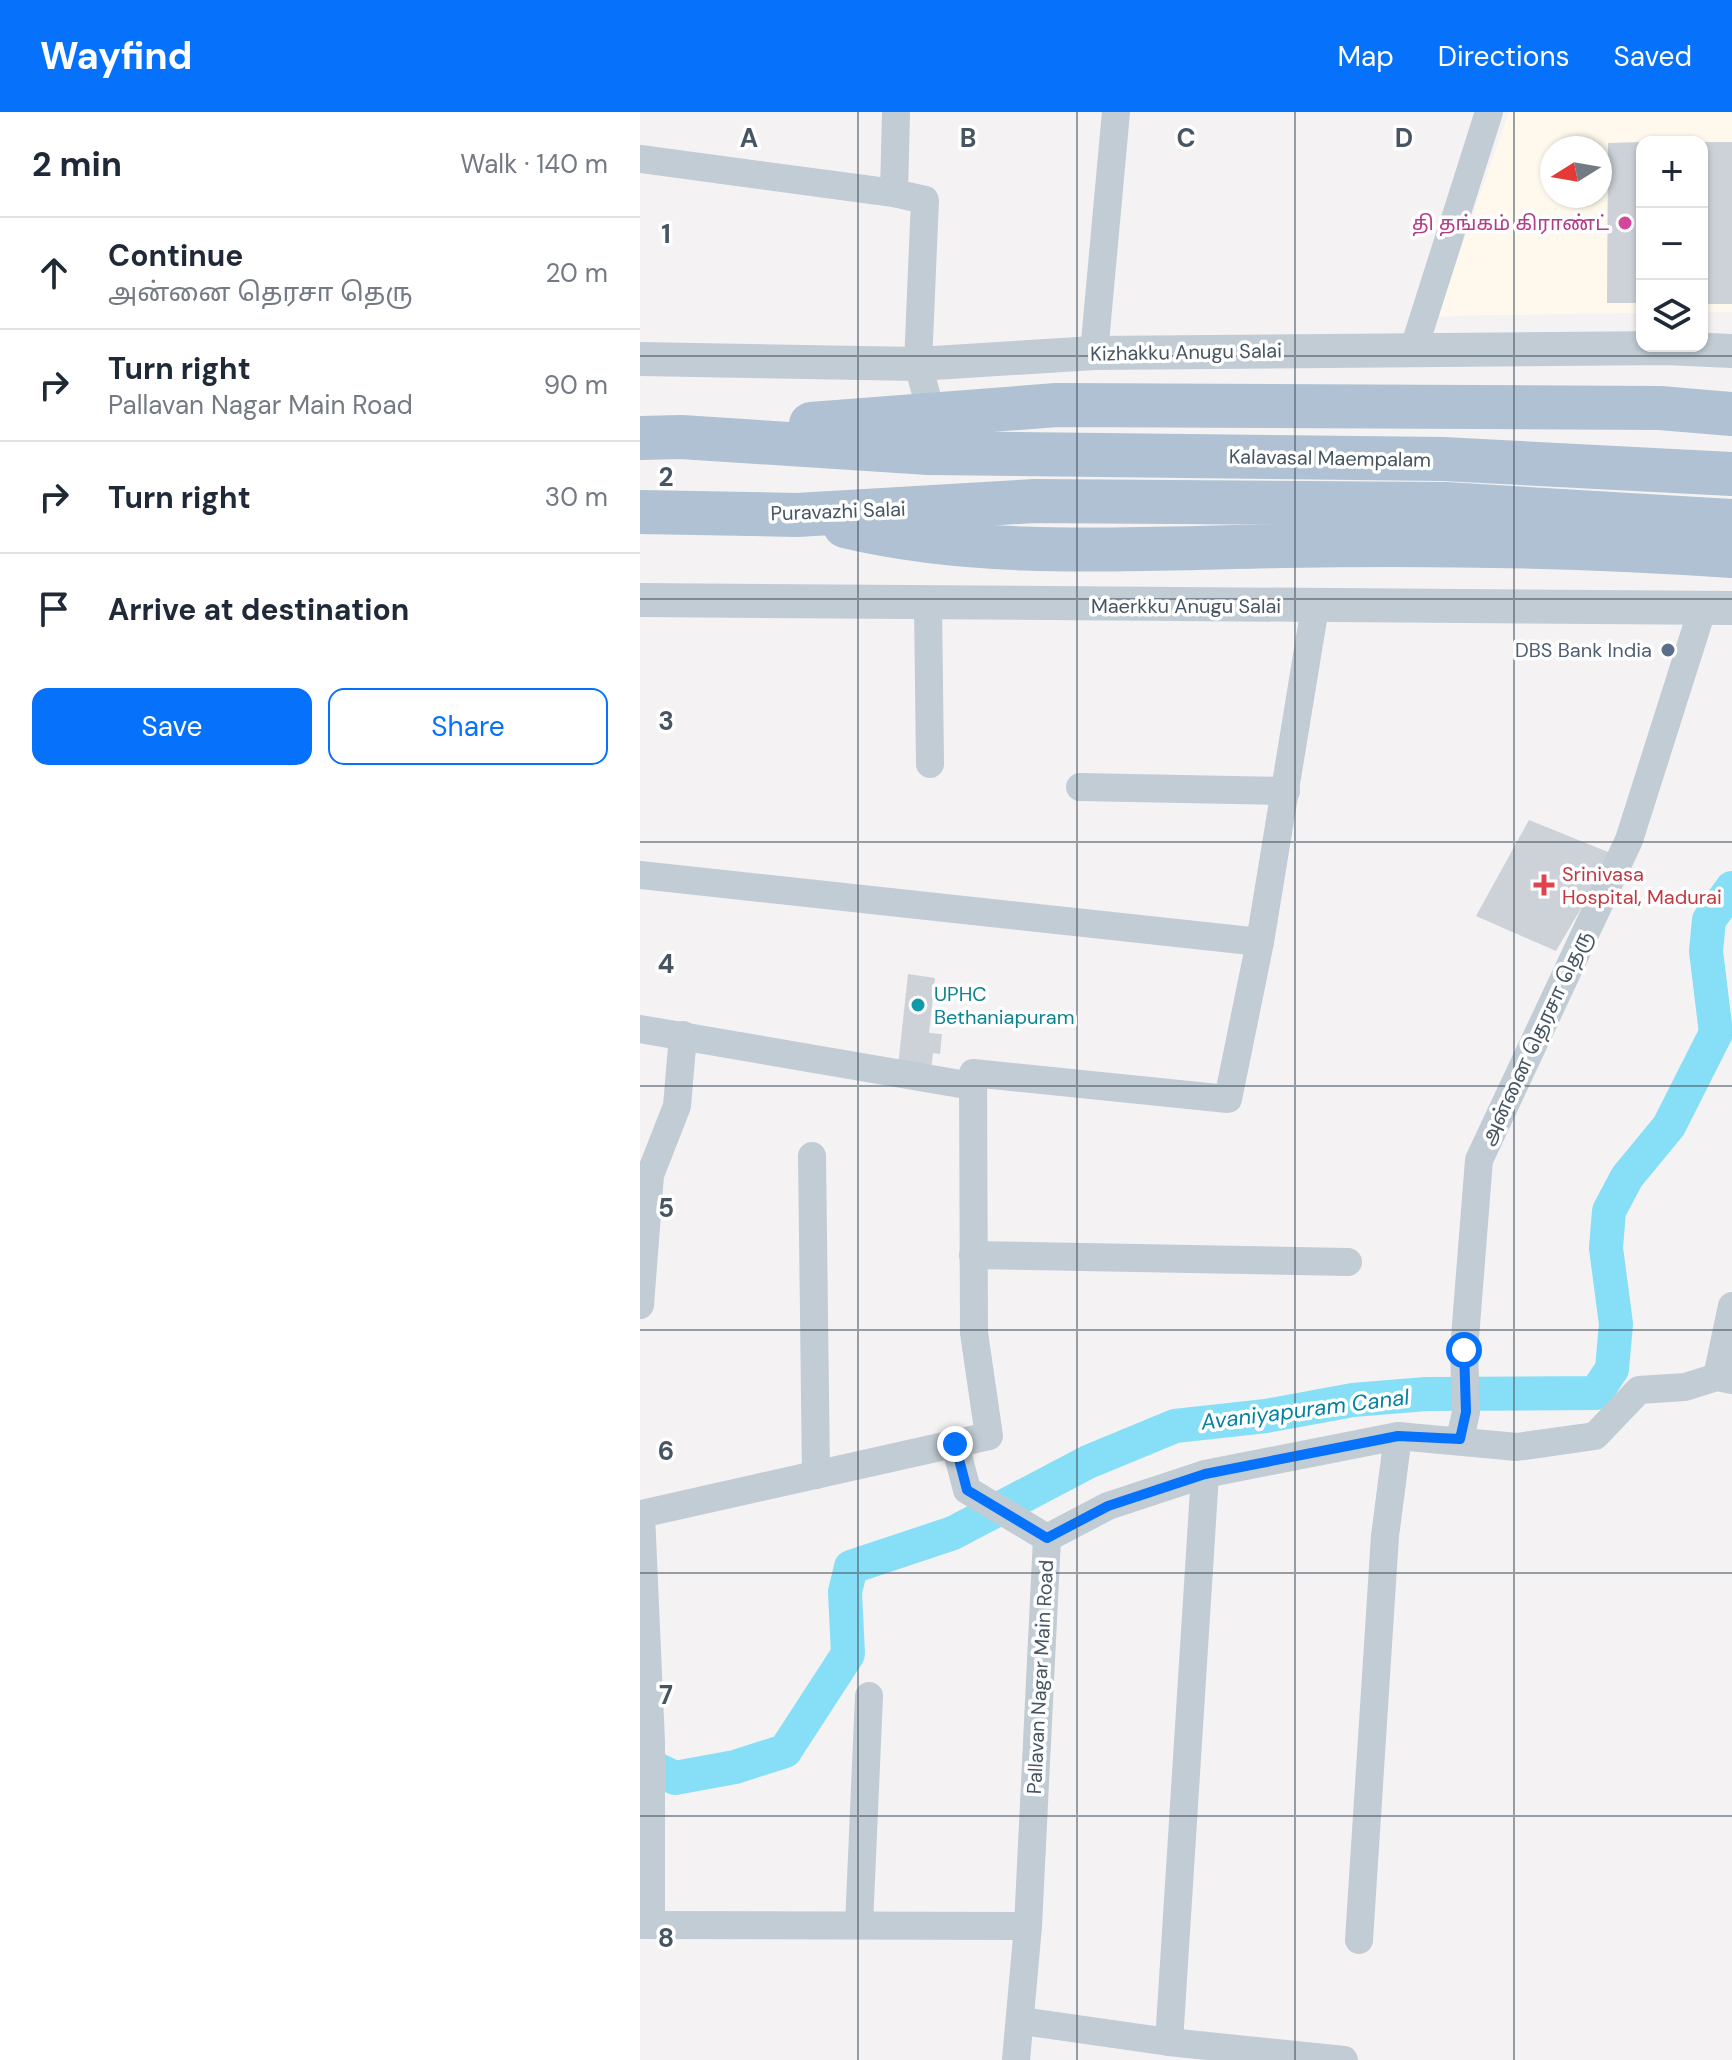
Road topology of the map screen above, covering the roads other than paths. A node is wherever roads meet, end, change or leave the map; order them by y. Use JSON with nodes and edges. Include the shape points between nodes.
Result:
{"nodes":[{"id":1,"x":896,"y":112,"type":"edge"},
{"id":2,"x":1116,"y":112,"type":"edge"},
{"id":3,"x":1489,"y":112,"type":"edge"},
{"id":4,"x":640,"y":159,"type":"edge"},
{"id":5,"x":894,"y":193,"type":"junction"},
{"id":6,"x":1414,"y":348,"type":"junction"},
{"id":7,"x":1732,"y":351,"type":"edge"},
{"id":8,"x":1094,"y":353,"type":"junction"},
{"id":9,"x":640,"y":359,"type":"edge"},
{"id":10,"x":918,"y":364,"type":"junction"},
{"id":11,"x":1732,"y":414,"type":"edge"},
{"id":12,"x":930,"y":433,"type":"junction"},
{"id":13,"x":660,"y":438,"type":"edge"},
{"id":14,"x":1732,"y":474,"type":"edge"},
{"id":15,"x":640,"y":512,"type":"edge"},
{"id":16,"x":797,"y":515,"type":"junction"},
{"id":17,"x":1732,"y":521,"type":"edge"},
{"id":18,"x":1732,"y":556,"type":"edge"},
{"id":19,"x":640,"y":600,"type":"edge"},
{"id":20,"x":928,"y":605,"type":"junction"},
{"id":21,"x":1315,"y":607,"type":"junction"},
{"id":22,"x":1717,"y":608,"type":"edge"},
{"id":23,"x":930,"y":764,"type":"dead end"},
{"id":24,"x":1080,"y":787,"type":"dead end"},
{"id":25,"x":1286,"y":791,"type":"junction"},
{"id":26,"x":640,"y":875,"type":"edge"},
{"id":27,"x":1260,"y":942,"type":"junction"},
{"id":28,"x":640,"y":1029,"type":"edge"},
{"id":29,"x":683,"y":1035,"type":"junction"},
{"id":30,"x":972,"y":1086,"type":"junction"},
{"id":31,"x":812,"y":1156,"type":"dead end"},
{"id":32,"x":973,"y":1255,"type":"junction"},
{"id":33,"x":1348,"y":1262,"type":"dead end"},
{"id":34,"x":640,"y":1305,"type":"edge"},
{"id":35,"x":1732,"y":1306,"type":"edge"},
{"id":36,"x":1724,"y":1379,"type":"edge"},
{"id":37,"x":1463,"y":1426,"type":"junction"},
{"id":38,"x":1398,"y":1436,"type":"junction"},
{"id":39,"x":955,"y":1444,"type":"junction"},
{"id":40,"x":1205,"y":1474,"type":"junction"},
{"id":41,"x":816,"y":1475,"type":"junction"},
{"id":42,"x":640,"y":1507,"type":"edge"},
{"id":43,"x":641,"y":1514,"type":"edge"},
{"id":44,"x":1037,"y":1532,"type":"junction"},
{"id":45,"x":643,"y":1643,"type":"edge"},
{"id":46,"x":869,"y":1696,"type":"dead end"},
{"id":47,"x":645,"y":1925,"type":"edge"},
{"id":48,"x":859,"y":1925,"type":"junction"},
{"id":49,"x":1028,"y":1926,"type":"junction"},
{"id":50,"x":1359,"y":1940,"type":"dead end"},
{"id":51,"x":1022,"y":2021,"type":"junction"},
{"id":52,"x":1169,"y":2042,"type":"junction"},
{"id":53,"x":1016,"y":2060,"type":"edge"},
{"id":54,"x":1344,"y":2060,"type":"edge"}],
"edges":[{"from":1,"to":5,"type":"street"},
{"from":2,"to":8,"type":"street"},
{"from":3,"to":6,"type":"street"},
{"from":4,"to":5,"type":"street"},
{"from":5,"to":10,"type":"street","via":[[925,200]]},
{"from":6,"to":7,"type":"street","name":"Kizhakku Anugu Salai"},
{"from":6,"to":8,"type":"street","name":"Kizhakku Anugu Salai"},
{"from":8,"to":10,"type":"street","name":"Kizhakku Anugu Salai"},
{"from":9,"to":10,"type":"street","name":"Kizhakku Anugu Salai"},
{"from":10,"to":12,"type":"street"},
{"from":11,"to":12,"type":"main road","via":[[1660,408],[1057,405]]},
{"from":12,"to":13,"type":"main road"},
{"from":12,"to":14,"type":"main road","name":"Kalavasal Maempalam"},
{"from":15,"to":16,"type":"main road","name":"Puravazhi Salai"},
{"from":16,"to":17,"type":"main road","name":"Puravazhi Salai","via":[[1035,501],[1445,504]]},
{"from":16,"to":18,"type":"main road","via":[[907,541],[1043,550],[1422,544]]},
{"from":19,"to":20,"type":"street","name":"Maerkku Anugu Salai"},
{"from":20,"to":21,"type":"street","name":"Maerkku Anugu Salai"},
{"from":20,"to":23,"type":"street"},
{"from":21,"to":22,"type":"street","name":"Maerkku Anugu Salai"},
{"from":21,"to":25,"type":"street"},
{"from":22,"to":37,"type":"street","name":"அன்னை தெரசா தெரு","via":[[1629,840],[1479,1160]]},
{"from":24,"to":25,"type":"street"},
{"from":25,"to":27,"type":"street"},
{"from":26,"to":27,"type":"street"},
{"from":27,"to":30,"type":"street","via":[[1228,1099],[973,1073]]},
{"from":28,"to":29,"type":"street"},
{"from":29,"to":30,"type":"street"},
{"from":29,"to":34,"type":"street","via":[[677,1106],[650,1175]]},
{"from":30,"to":32,"type":"street"},
{"from":31,"to":41,"type":"street"},
{"from":32,"to":33,"type":"street"},
{"from":32,"to":39,"type":"street","via":[[974,1333],[989,1436]]},
{"from":35,"to":36,"type":"street"},
{"from":36,"to":37,"type":"street","name":"Pallavan Nagar Main Road","via":[[1639,1390],[1595,1436],[1517,1447]]},
{"from":37,"to":38,"type":"street","name":"Pallavan Nagar Main Road"},
{"from":38,"to":40,"type":"street","name":"Pallavan Nagar Main Road"},
{"from":38,"to":50,"type":"street","via":[[1385,1536]]},
{"from":39,"to":41,"type":"street"},
{"from":39,"to":44,"type":"street","via":[[967,1490]]},
{"from":40,"to":44,"type":"street","name":"Pallavan Nagar Main Road"},
{"from":40,"to":52,"type":"street"},
{"from":41,"to":43,"type":"street"},
{"from":42,"to":43,"type":"street"},
{"from":43,"to":45,"type":"street"},
{"from":44,"to":49,"type":"street","name":"Pallavan Nagar Main Road"},
{"from":45,"to":47,"type":"street","via":[[651,1742]]},
{"from":46,"to":48,"type":"street"},
{"from":47,"to":48,"type":"street"},
{"from":48,"to":49,"type":"street"},
{"from":49,"to":51,"type":"street","name":"Pallavan Nagar Main Road"},
{"from":51,"to":52,"type":"street"},
{"from":51,"to":53,"type":"street","name":"Pallavan Nagar Main Road"},
{"from":52,"to":54,"type":"street"}]}
